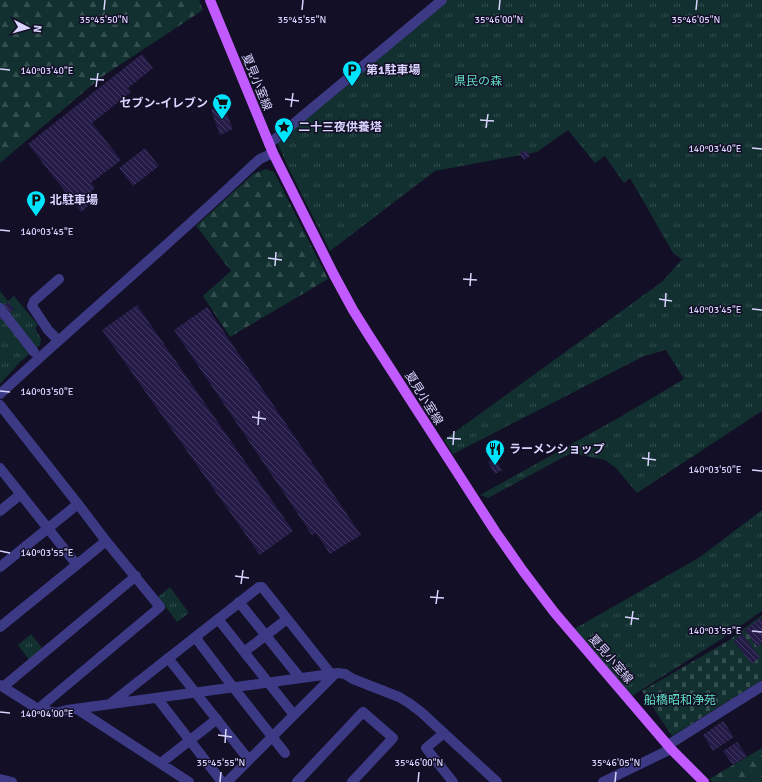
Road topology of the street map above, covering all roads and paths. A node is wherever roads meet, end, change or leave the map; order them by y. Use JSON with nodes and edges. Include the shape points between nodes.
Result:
{"nodes":[{"id":1,"x":210,"y":0,"type":"edge"},
{"id":2,"x":442,"y":0,"type":"edge"},
{"id":3,"x":271,"y":149,"type":"junction"},
{"id":4,"x":58,"y":280,"type":"dead end"},
{"id":5,"x":0,"y":308,"type":"edge"},
{"id":6,"x":58,"y":340,"type":"junction"},
{"id":7,"x":34,"y":352,"type":"dead end"},
{"id":8,"x":0,"y":394,"type":"edge"},
{"id":9,"x":0,"y":405,"type":"edge"},
{"id":10,"x":0,"y":468,"type":"edge"},
{"id":11,"x":21,"y":494,"type":"junction"},
{"id":12,"x":78,"y":504,"type":"junction"},
{"id":13,"x":0,"y":511,"type":"edge"},
{"id":14,"x":48,"y":528,"type":"junction"},
{"id":15,"x":106,"y":541,"type":"junction"},
{"id":16,"x":77,"y":565,"type":"junction"},
{"id":17,"x":0,"y":567,"type":"edge"},
{"id":18,"x":136,"y":576,"type":"junction"},
{"id":19,"x":239,"y":602,"type":"junction"},
{"id":20,"x":218,"y":619,"type":"junction"},
{"id":21,"x":287,"y":619,"type":"junction"},
{"id":22,"x":0,"y":627,"type":"edge"},
{"id":23,"x":266,"y":636,"type":"junction"},
{"id":24,"x":195,"y":637,"type":"junction"},
{"id":25,"x":244,"y":652,"type":"junction"},
{"id":26,"x":168,"y":658,"type":"junction"},
{"id":27,"x":333,"y":674,"type":"junction"},
{"id":28,"x":300,"y":678,"type":"junction"},
{"id":29,"x":268,"y":683,"type":"junction"},
{"id":30,"x":1,"y":686,"type":"edge"},
{"id":31,"x":762,"y":686,"type":"edge"},
{"id":32,"x":232,"y":688,"type":"junction"},
{"id":33,"x":196,"y":692,"type":"junction"},
{"id":34,"x":157,"y":698,"type":"junction"},
{"id":35,"x":110,"y":704,"type":"junction"},
{"id":36,"x":38,"y":709,"type":"junction"},
{"id":37,"x":78,"y":709,"type":"junction"},
{"id":38,"x":294,"y":715,"type":"junction"},
{"id":39,"x":217,"y":719,"type":"junction"},
{"id":40,"x":444,"y":733,"type":"junction"},
{"id":41,"x":272,"y":737,"type":"junction"},
{"id":42,"x":189,"y":740,"type":"junction"},
{"id":43,"x":669,"y":747,"type":"junction"},
{"id":44,"x":285,"y":753,"type":"dead end"},
{"id":45,"x":249,"y":760,"type":"junction"},
{"id":46,"x":161,"y":763,"type":"junction"},
{"id":47,"x":0,"y":779,"type":"edge"},
{"id":48,"x":12,"y":782,"type":"edge"},
{"id":49,"x":189,"y":782,"type":"edge"},
{"id":50,"x":222,"y":782,"type":"edge"},
{"id":51,"x":227,"y":782,"type":"edge"},
{"id":52,"x":298,"y":782,"type":"edge"},
{"id":53,"x":352,"y":782,"type":"edge"},
{"id":54,"x":453,"y":782,"type":"edge"},
{"id":55,"x":497,"y":782,"type":"edge"},
{"id":56,"x":603,"y":782,"type":"edge"},
{"id":57,"x":704,"y":782,"type":"edge"}],
"edges":[{"from":1,"to":3,"type":"main road","name":"夏見小室線"},
{"from":2,"to":3,"type":"street"},
{"from":3,"to":6,"type":"street"},
{"from":3,"to":43,"type":"main road","name":"夏見小室線","via":[[353,310],[495,531],[554,612]]},
{"from":4,"to":6,"type":"street","via":[[34,301],[32,306]]},
{"from":5,"to":7,"type":"street"},
{"from":6,"to":8,"type":"street"},
{"from":9,"to":12,"type":"street"},
{"from":10,"to":11,"type":"street"},
{"from":11,"to":13,"type":"street"},
{"from":11,"to":14,"type":"street"},
{"from":12,"to":14,"type":"street"},
{"from":12,"to":15,"type":"street"},
{"from":14,"to":16,"type":"street"},
{"from":14,"to":17,"type":"street"},
{"from":15,"to":16,"type":"street"},
{"from":15,"to":18,"type":"street"},
{"from":16,"to":22,"type":"street"},
{"from":18,"to":30,"type":"street"},
{"from":18,"to":36,"type":"street","via":[[160,607]]},
{"from":19,"to":20,"type":"street"},
{"from":19,"to":21,"type":"street","via":[[262,587]]},
{"from":19,"to":23,"type":"street"},
{"from":20,"to":24,"type":"street"},
{"from":20,"to":25,"type":"street"},
{"from":21,"to":23,"type":"street"},
{"from":21,"to":27,"type":"street"},
{"from":23,"to":25,"type":"street"},
{"from":23,"to":28,"type":"street"},
{"from":24,"to":26,"type":"street"},
{"from":24,"to":32,"type":"street"},
{"from":25,"to":29,"type":"street"},
{"from":26,"to":33,"type":"street"},
{"from":26,"to":35,"type":"street"},
{"from":27,"to":28,"type":"street"},
{"from":27,"to":38,"type":"street"},
{"from":27,"to":40,"type":"street","via":[[345,674],[399,698],[421,712]]},
{"from":28,"to":29,"type":"street"},
{"from":29,"to":32,"type":"street"},
{"from":29,"to":38,"type":"street"},
{"from":30,"to":36,"type":"street"},
{"from":31,"to":43,"type":"street"},
{"from":32,"to":33,"type":"street"},
{"from":32,"to":41,"type":"street"},
{"from":33,"to":34,"type":"street"},
{"from":33,"to":39,"type":"street"},
{"from":34,"to":35,"type":"street"},
{"from":34,"to":42,"type":"street"},
{"from":35,"to":37,"type":"street"},
{"from":36,"to":37,"type":"street","via":[[56,713]]},
{"from":37,"to":46,"type":"street"},
{"from":38,"to":41,"type":"street"},
{"from":39,"to":42,"type":"street"},
{"from":39,"to":45,"type":"street"},
{"from":40,"to":54,"type":"street","via":[[426,748]]},
{"from":40,"to":55,"type":"street"},
{"from":41,"to":44,"type":"street"},
{"from":41,"to":45,"type":"street"},
{"from":42,"to":46,"type":"street"},
{"from":42,"to":50,"type":"street"},
{"from":43,"to":56,"type":"street"},
{"from":43,"to":57,"type":"main road","name":"夏見小室線"},
{"from":45,"to":51,"type":"street"},
{"from":46,"to":49,"type":"street"},
{"from":47,"to":48,"type":"street"},
{"from":52,"to":53,"type":"street","via":[[363,712],[393,738]]}]}
